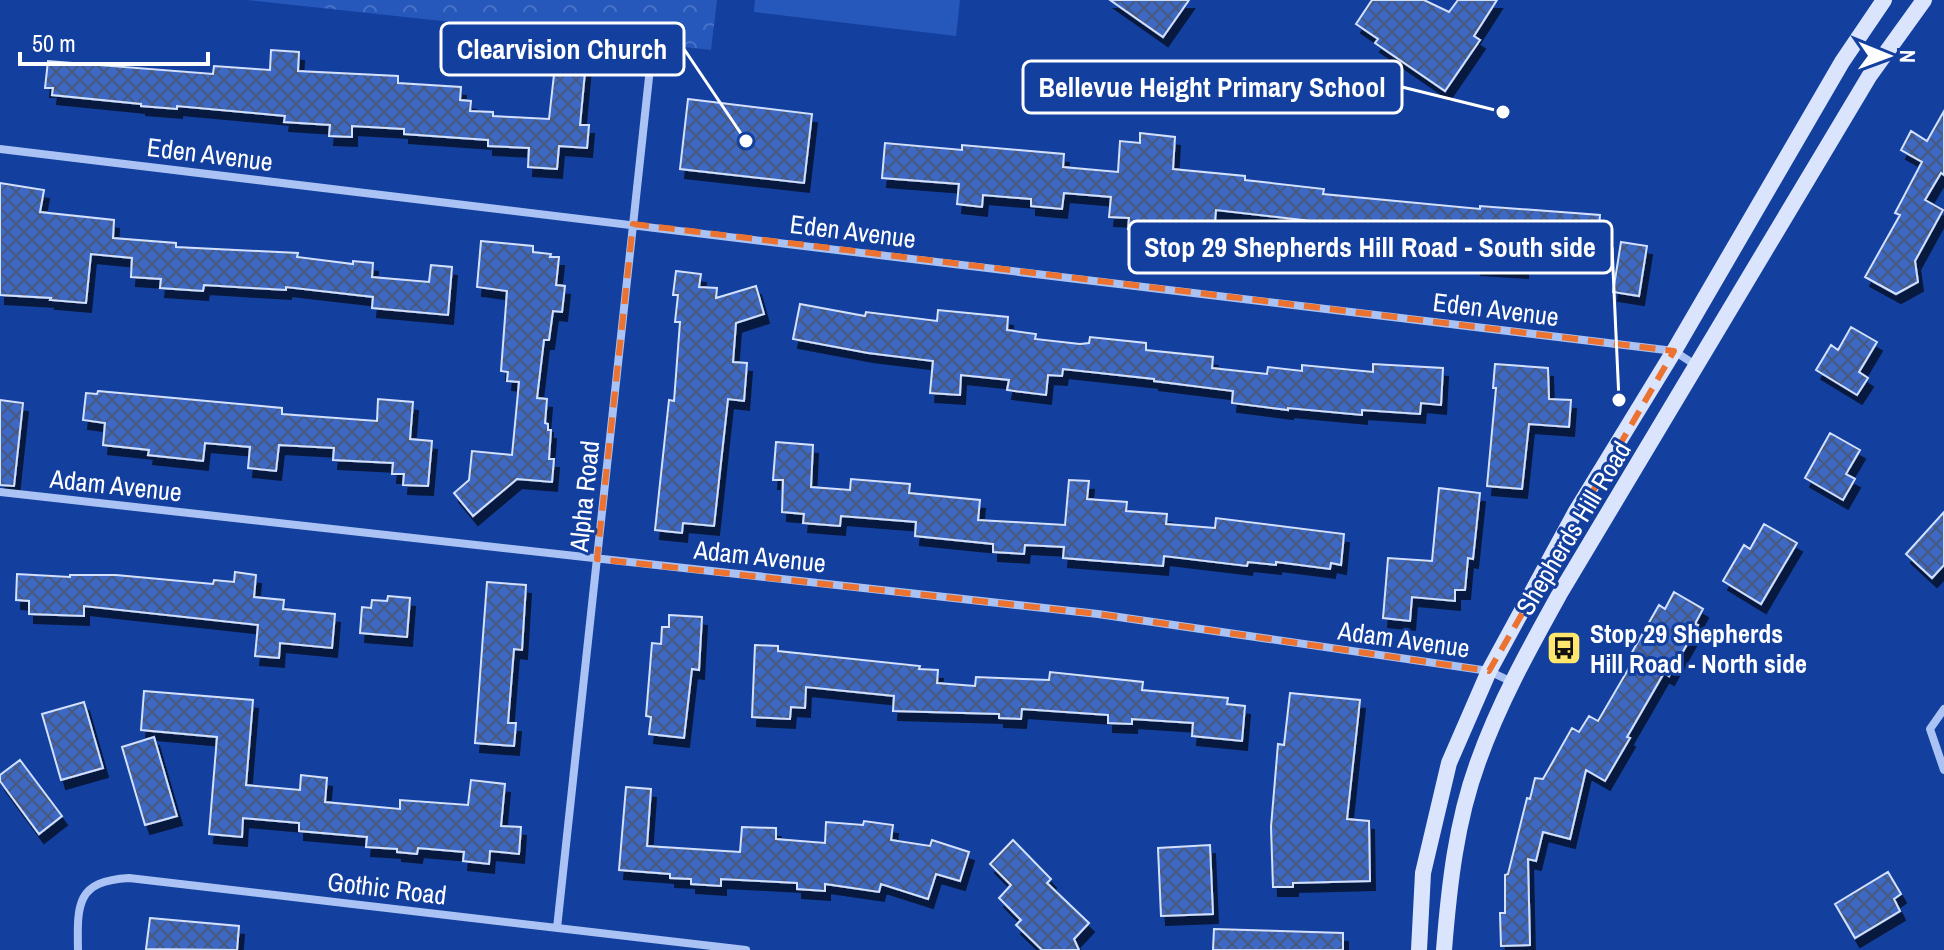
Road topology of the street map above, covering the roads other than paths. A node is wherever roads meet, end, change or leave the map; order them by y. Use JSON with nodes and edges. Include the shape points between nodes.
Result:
{"nodes":[{"id":1,"x":1884,"y":0,"type":"edge"},
{"id":2,"x":1924,"y":0,"type":"edge"},
{"id":3,"x":650,"y":68,"type":"dead end"},
{"id":4,"x":0,"y":149,"type":"edge"},
{"id":5,"x":633,"y":224,"type":"junction"},
{"id":6,"x":1674,"y":351,"type":"junction"},
{"id":7,"x":1697,"y":366,"type":"junction"},
{"id":8,"x":0,"y":492,"type":"edge"},
{"id":9,"x":597,"y":559,"type":"junction"},
{"id":10,"x":1489,"y":671,"type":"junction"},
{"id":11,"x":1512,"y":682,"type":"junction"},
{"id":12,"x":1944,"y":709,"type":"edge"},
{"id":13,"x":1944,"y":770,"type":"edge"},
{"id":14,"x":557,"y":928,"type":"junction"},
{"id":15,"x":78,"y":950,"type":"edge"},
{"id":16,"x":746,"y":950,"type":"edge"},
{"id":17,"x":1419,"y":950,"type":"edge"},
{"id":18,"x":1444,"y":950,"type":"edge"}],
"edges":[{"from":1,"to":6,"type":"main road","name":"Shepherds Hill Road","via":[[1842,62]]},
{"from":2,"to":7,"type":"main road","name":"Shepherds Hill Road","via":[[1870,75]]},
{"from":3,"to":5,"type":"street","name":"Alpha Road"},
{"from":4,"to":5,"type":"street","name":"Eden Avenue"},
{"from":5,"to":6,"type":"street","name":"Eden Avenue"},
{"from":5,"to":9,"type":"street","name":"Alpha Road"},
{"from":6,"to":7,"type":"street","name":"Eden Avenue"},
{"from":6,"to":10,"type":"main road","name":"Shepherds Hill Road","via":[[1575,513]]},
{"from":7,"to":11,"type":"main road","name":"Shepherds Hill Road"},
{"from":8,"to":9,"type":"street","name":"Adam Avenue"},
{"from":9,"to":10,"type":"street","name":"Adam Avenue","via":[[1098,614]]},
{"from":9,"to":14,"type":"street","name":"Alpha Road"},
{"from":10,"to":11,"type":"street","name":"Adam Avenue"},
{"from":10,"to":17,"type":"main road","name":"Shepherds Hill Road","via":[[1449,763],[1423,873]]},
{"from":11,"to":18,"type":"main road","name":"Shepherds Hill Road","via":[[1477,763],[1462,821],[1450,877]]},
{"from":12,"to":13,"type":"street","via":[[1930,729]]},
{"from":14,"to":15,"type":"street","name":"Gothic Road","via":[[129,878],[91,886],[82,900]]},
{"from":14,"to":16,"type":"street","name":"Gothic Road"}]}
